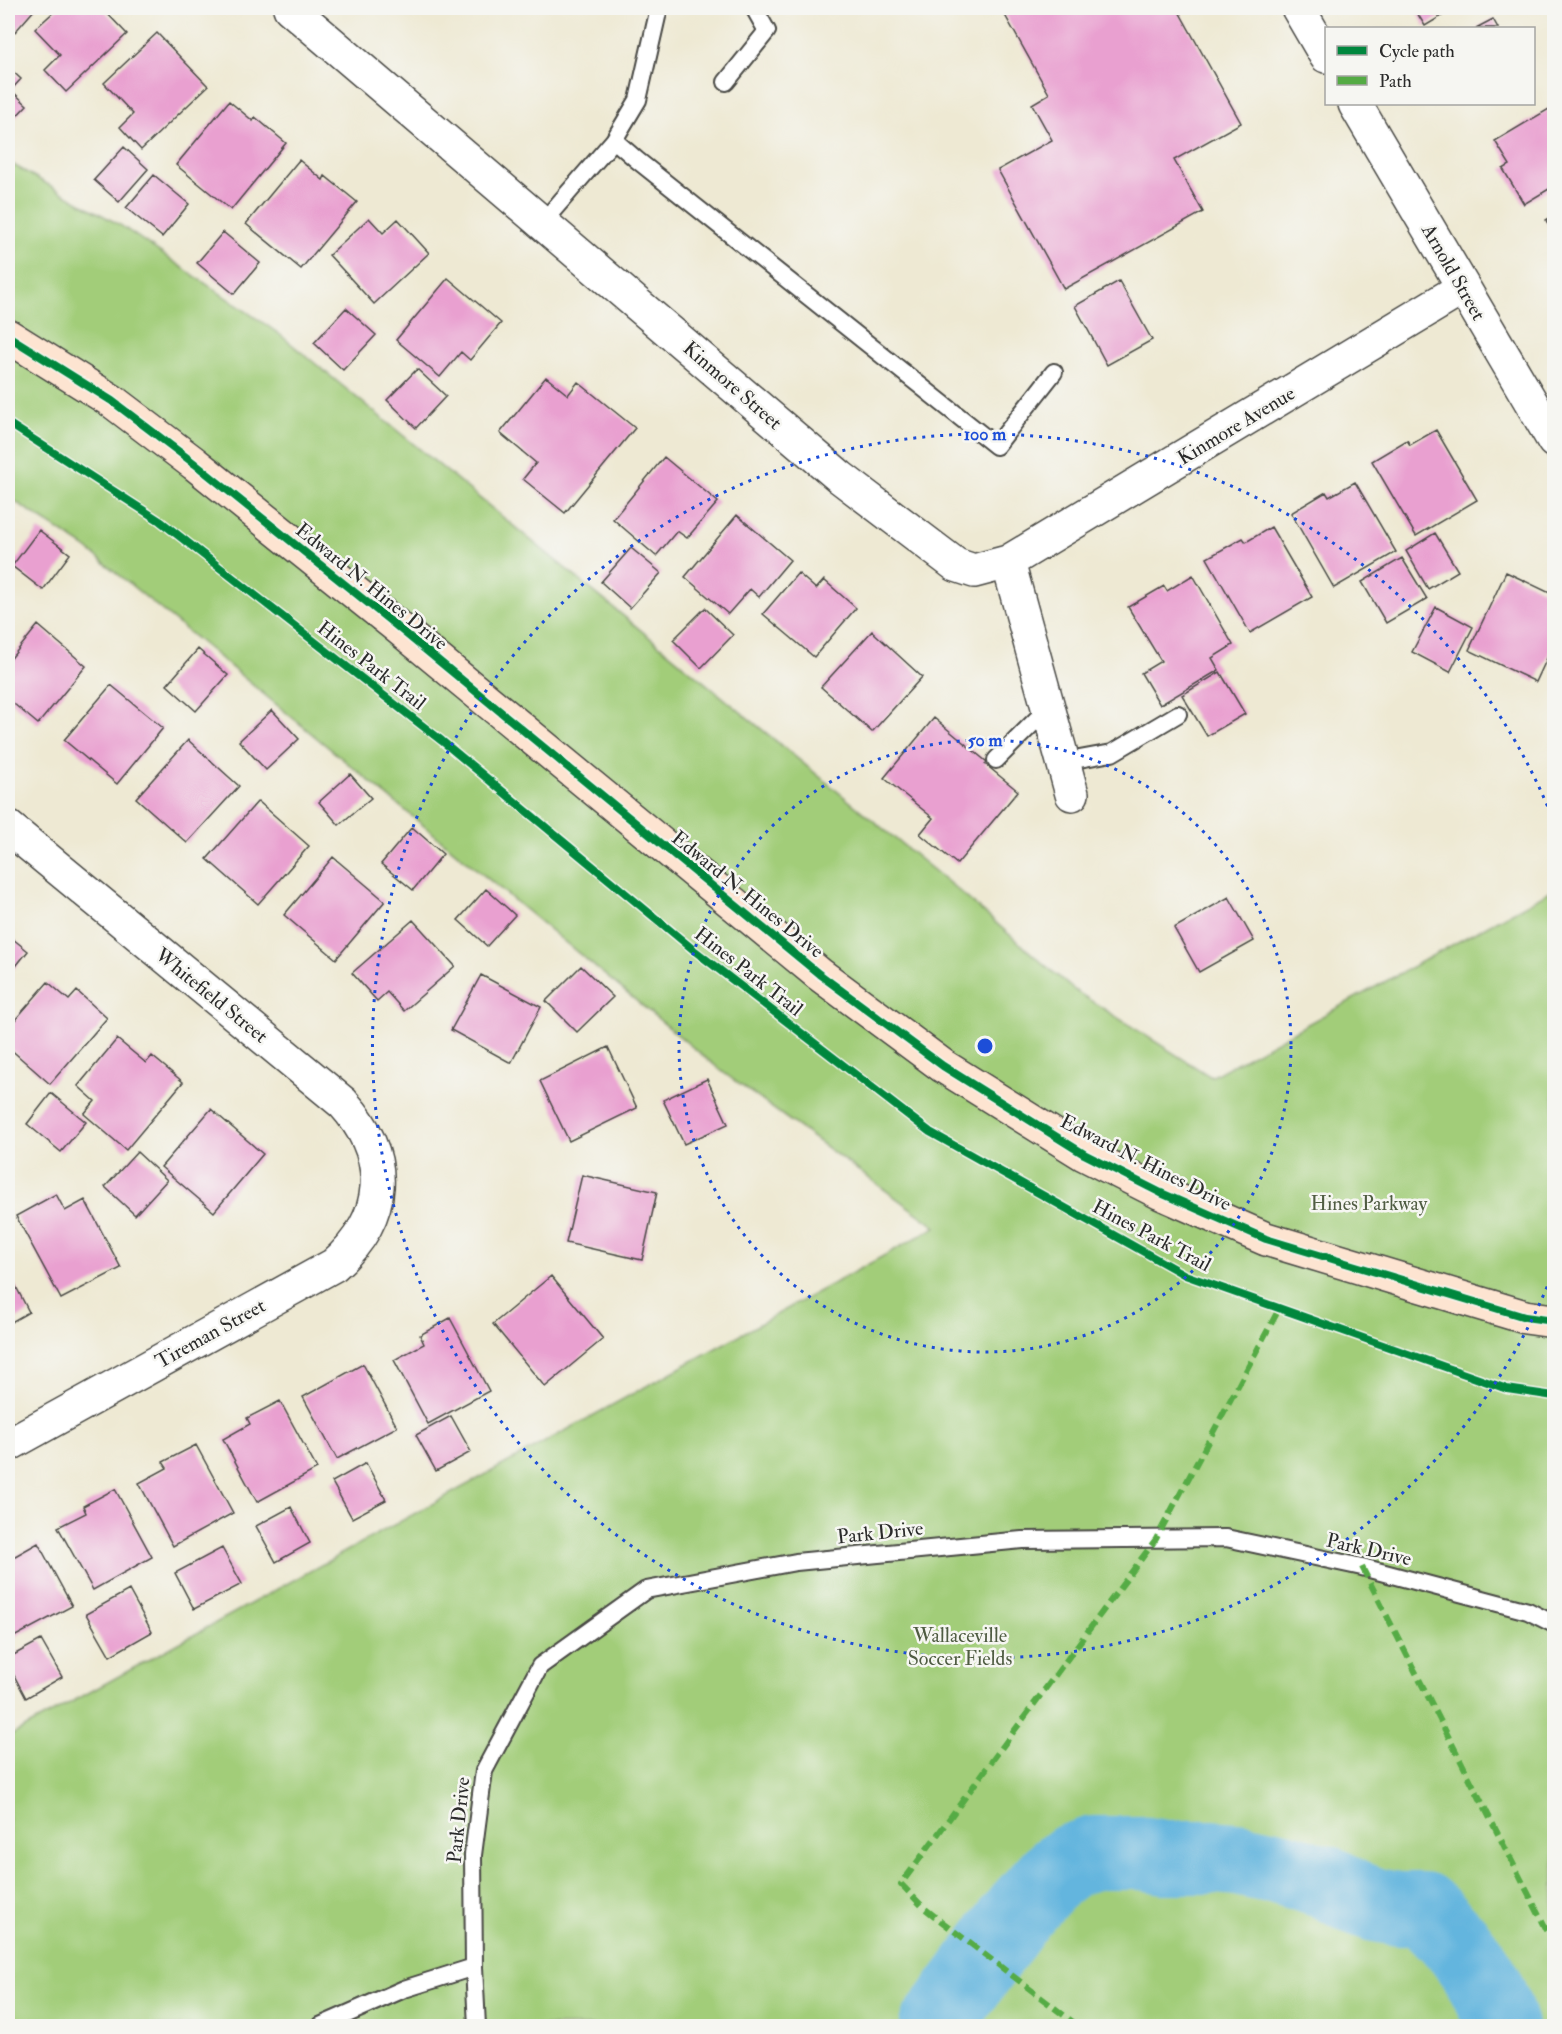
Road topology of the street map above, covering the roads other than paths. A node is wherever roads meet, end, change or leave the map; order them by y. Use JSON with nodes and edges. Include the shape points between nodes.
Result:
{"nodes":[{"id":1,"x":290,"y":8,"type":"edge"},
{"id":2,"x":659,"y":8,"type":"edge"},
{"id":3,"x":754,"y":8,"type":"edge"},
{"id":4,"x":1298,"y":8,"type":"edge"},
{"id":5,"x":1325,"y":54,"type":"edge"},
{"id":6,"x":726,"y":82,"type":"dead end"},
{"id":7,"x":1356,"y":105,"type":"edge"},
{"id":8,"x":614,"y":140,"type":"junction"},
{"id":9,"x":543,"y":223,"type":"junction"},
{"id":10,"x":1463,"y":288,"type":"junction"},
{"id":11,"x":8,"y":336,"type":"edge"},
{"id":12,"x":1054,"y":372,"type":"dead end"},
{"id":13,"x":1554,"y":441,"type":"edge"},
{"id":14,"x":1008,"y":562,"type":"junction"},
{"id":15,"x":1048,"y":708,"type":"junction"},
{"id":16,"x":1178,"y":714,"type":"dead end"},
{"id":17,"x":996,"y":760,"type":"dead end"},
{"id":18,"x":1063,"y":762,"type":"junction"},
{"id":19,"x":1072,"y":794,"type":"dead end"},
{"id":20,"x":8,"y":827,"type":"edge"},
{"id":21,"x":377,"y":1188,"type":"joint"},
{"id":22,"x":1554,"y":1321,"type":"edge"},
{"id":23,"x":8,"y":1445,"type":"edge"},
{"id":24,"x":1554,"y":1624,"type":"edge"},
{"id":25,"x":474,"y":1967,"type":"junction"},
{"id":26,"x":320,"y":2026,"type":"edge"},
{"id":27,"x":477,"y":2026,"type":"edge"}],
"edges":[{"from":1,"to":9,"type":"street","name":"Kinmore Street"},
{"from":2,"to":8,"type":"lane","via":[[638,100]]},
{"from":3,"to":6,"type":"lane","via":[[767,30]]},
{"from":4,"to":5,"type":"street"},
{"from":7,"to":10,"type":"street","name":"Arnold Street"},
{"from":8,"to":9,"type":"lane"},
{"from":8,"to":12,"type":"lane","via":[[996,446]]},
{"from":9,"to":14,"type":"street","name":"Kinmore Street","via":[[840,477],[956,565],[974,571]]},
{"from":10,"to":13,"type":"street","name":"Arnold Street"},
{"from":10,"to":14,"type":"street","name":"Kinmore Avenue"},
{"from":11,"to":22,"type":"street","name":"Edward N. Hines Drive","via":[[112,401],[195,465],[819,974],[943,1066],[1084,1154],[1266,1239],[1525,1317]]},
{"from":14,"to":15,"type":"street"},
{"from":15,"to":17,"type":"lane"},
{"from":15,"to":18,"type":"street"},
{"from":16,"to":18,"type":"lane","via":[[1112,753]]},
{"from":18,"to":19,"type":"street"},
{"from":20,"to":21,"type":"street","name":"Whitefield Street","via":[[344,1103],[369,1138]]},
{"from":21,"to":23,"type":"street","name":"Tireman Street","via":[[374,1208],[363,1233],[334,1265]]},
{"from":24,"to":25,"type":"lane","name":"Park Drive","via":[[1528,1611],[1362,1567],[1226,1539],[1022,1540],[795,1562],[646,1590],[540,1666],[484,1772],[473,1855]]},
{"from":25,"to":26,"type":"lane","via":[[404,1989]]},
{"from":25,"to":27,"type":"lane","name":"Park Drive"}]}
